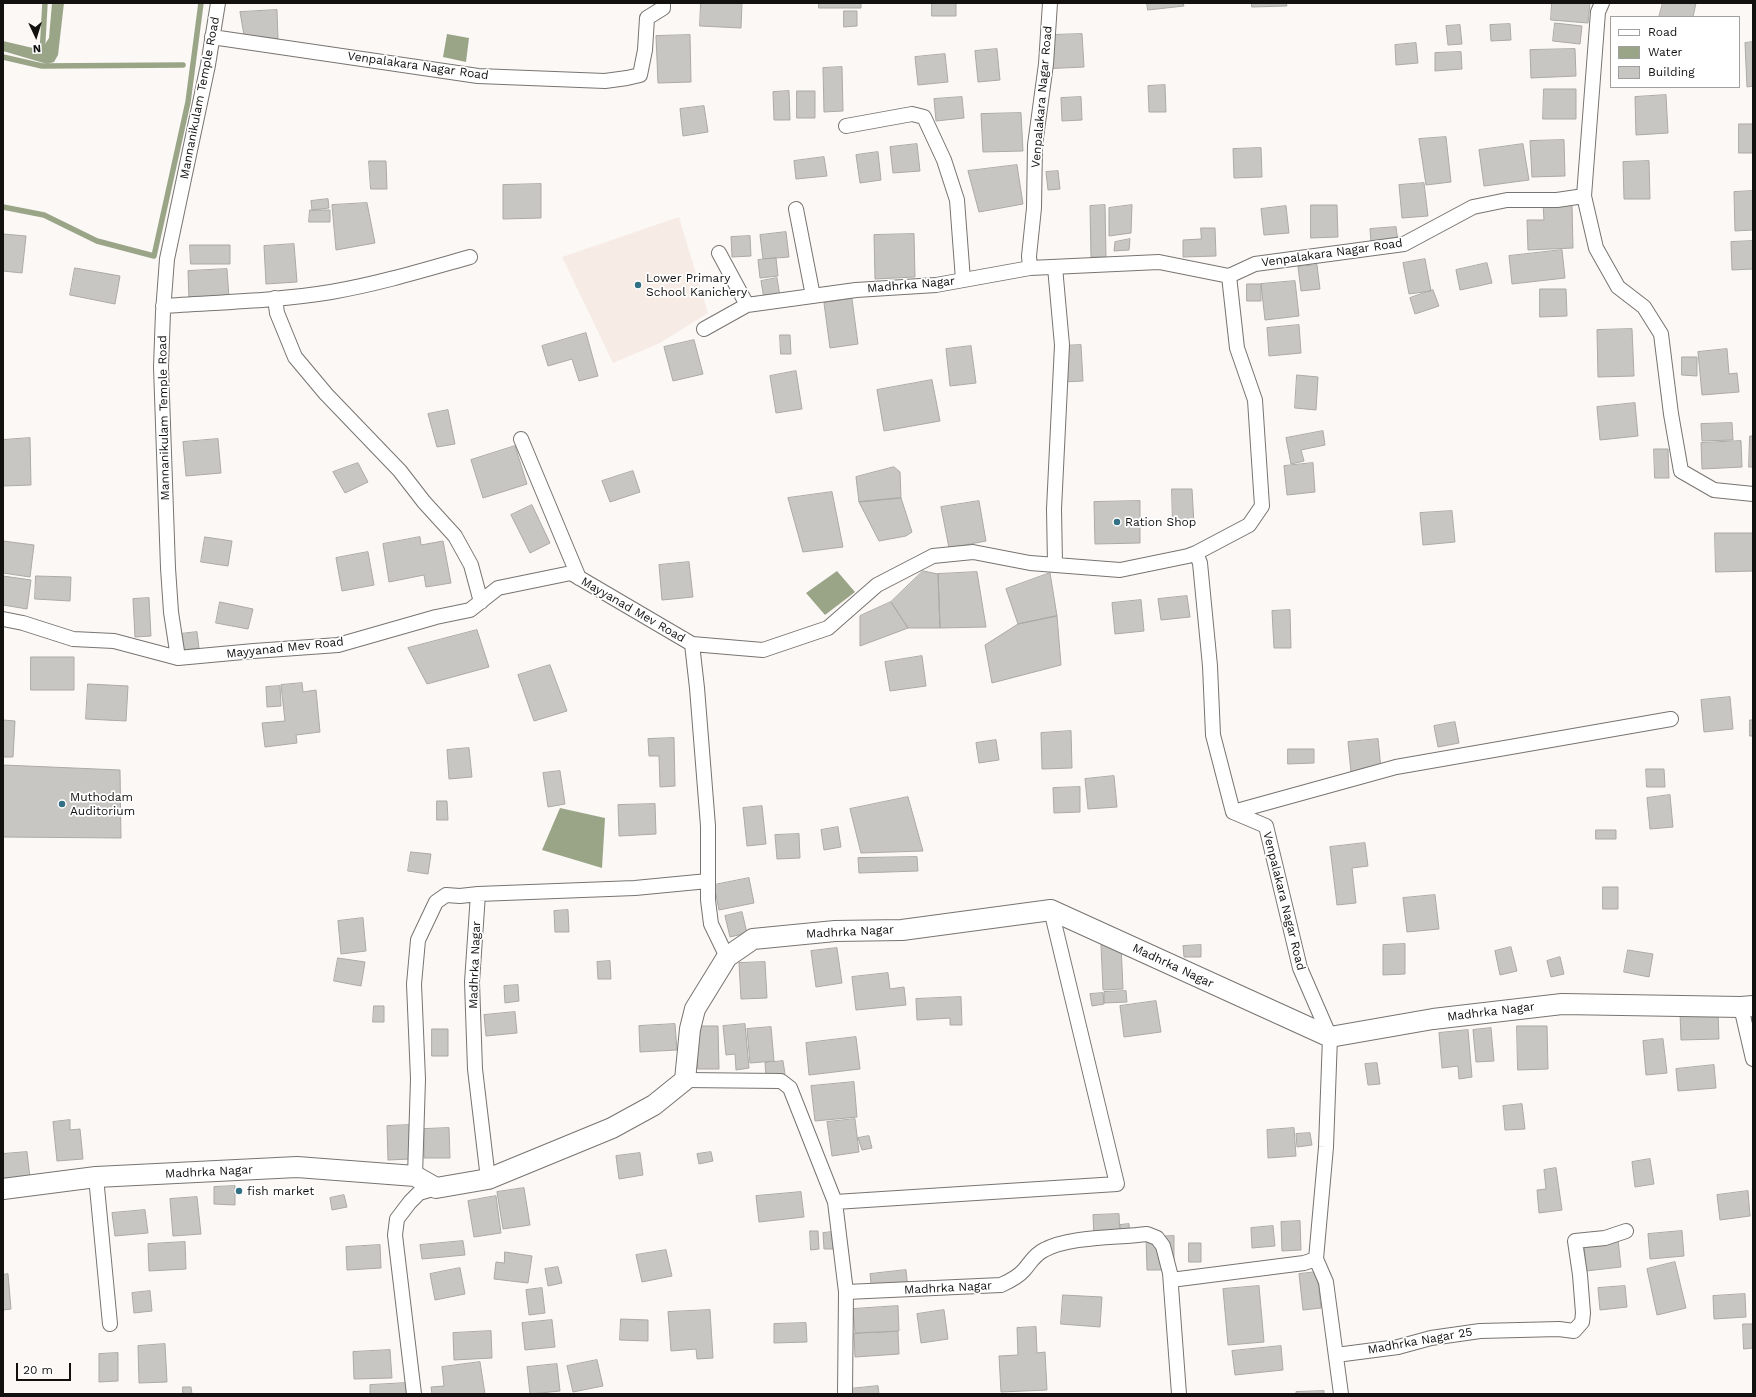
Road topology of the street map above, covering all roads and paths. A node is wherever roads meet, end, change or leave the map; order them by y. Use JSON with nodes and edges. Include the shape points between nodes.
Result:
{"nodes":[{"id":1,"x":218,"y":3,"type":"edge"},
{"id":2,"x":663,"y":3,"type":"edge"},
{"id":3,"x":1050,"y":3,"type":"edge"},
{"id":4,"x":1602,"y":3,"type":"edge"},
{"id":5,"x":212,"y":37,"type":"junction"},
{"id":6,"x":846,"y":126,"type":"dead end"},
{"id":7,"x":1584,"y":196,"type":"junction"},
{"id":8,"x":796,"y":209,"type":"dead end"},
{"id":9,"x":719,"y":253,"type":"dead end"},
{"id":10,"x":470,"y":257,"type":"dead end"},
{"id":11,"x":1055,"y":267,"type":"junction"},
{"id":12,"x":1030,"y":268,"type":"junction"},
{"id":13,"x":1229,"y":276,"type":"junction"},
{"id":14,"x":963,"y":280,"type":"junction"},
{"id":15,"x":813,"y":296,"type":"junction"},
{"id":16,"x":274,"y":298,"type":"junction"},
{"id":17,"x":747,"y":305,"type":"junction"},
{"id":18,"x":164,"y":306,"type":"junction"},
{"id":19,"x":704,"y":329,"type":"dead end"},
{"id":20,"x":521,"y":439,"type":"dead end"},
{"id":21,"x":1753,"y":494,"type":"edge"},
{"id":22,"x":1192,"y":554,"type":"junction"},
{"id":23,"x":1055,"y":564,"type":"junction"},
{"id":24,"x":579,"y":578,"type":"junction"},
{"id":25,"x":481,"y":602,"type":"junction"},
{"id":26,"x":3,"y":619,"type":"edge"},
{"id":27,"x":692,"y":644,"type":"junction"},
{"id":28,"x":178,"y":658,"type":"junction"},
{"id":29,"x":1671,"y":719,"type":"dead end"},
{"id":30,"x":1233,"y":812,"type":"junction"},
{"id":31,"x":708,"y":881,"type":"junction"},
{"id":32,"x":478,"y":894,"type":"junction"},
{"id":33,"x":1051,"y":910,"type":"junction"},
{"id":34,"x":727,"y":957,"type":"junction"},
{"id":35,"x":1747,"y":1006,"type":"edge"},
{"id":36,"x":1330,"y":1037,"type":"junction"},
{"id":37,"x":1753,"y":1059,"type":"edge"},
{"id":38,"x":685,"y":1080,"type":"junction"},
{"id":39,"x":415,"y":1176,"type":"junction"},
{"id":40,"x":96,"y":1177,"type":"junction"},
{"id":41,"x":488,"y":1179,"type":"junction"},
{"id":42,"x":436,"y":1188,"type":"junction"},
{"id":43,"x":3,"y":1189,"type":"edge"},
{"id":44,"x":835,"y":1202,"type":"junction"},
{"id":45,"x":1626,"y":1231,"type":"dead end"},
{"id":46,"x":1316,"y":1259,"type":"junction"},
{"id":47,"x":1171,"y":1280,"type":"junction"},
{"id":48,"x":846,"y":1292,"type":"junction"},
{"id":49,"x":110,"y":1324,"type":"dead end"},
{"id":50,"x":1336,"y":1354,"type":"junction"},
{"id":51,"x":414,"y":1394,"type":"edge"},
{"id":52,"x":845,"y":1394,"type":"edge"},
{"id":53,"x":1179,"y":1394,"type":"edge"},
{"id":54,"x":1341,"y":1394,"type":"edge"}],
"edges":[{"from":1,"to":5,"type":"street","name":"Mannanikulam Temple Road"},
{"from":2,"to":5,"type":"street","name":"Venpalakara Nagar Road","via":[[663,8],[647,18],[640,74],[605,81],[478,76]]},
{"from":3,"to":12,"type":"street","name":"Venpalakara Nagar Road","via":[[1046,64],[1035,145],[1034,208],[1028,256]]},
{"from":4,"to":7,"type":"street","via":[[1598,12]]},
{"from":5,"to":18,"type":"street","name":"Mannanikulam Temple Road","via":[[167,259]]},
{"from":6,"to":14,"type":"street","name":"Madhrka Nagar","via":[[912,114],[924,117],[944,160],[957,200]]},
{"from":7,"to":13,"type":"street","name":"Venpalakara Nagar Road","via":[[1557,200],[1508,200],[1473,207],[1404,244],[1255,264]]},
{"from":7,"to":21,"type":"street","via":[[1596,248],[1618,287],[1644,307],[1661,334],[1670,414],[1680,471],[1714,490]]},
{"from":8,"to":15,"type":"street"},
{"from":9,"to":17,"type":"street"},
{"from":10,"to":16,"type":"street","via":[[331,292]]},
{"from":11,"to":12,"type":"street"},
{"from":11,"to":13,"type":"street","via":[[1158,262]]},
{"from":11,"to":23,"type":"street","via":[[1062,345],[1054,509]]},
{"from":12,"to":14,"type":"street","name":"Madhrka Nagar"},
{"from":13,"to":22,"type":"street","via":[[1237,348],[1255,400],[1262,506],[1249,525]]},
{"from":14,"to":15,"type":"street","name":"Madhrka Nagar","via":[[936,285]]},
{"from":15,"to":17,"type":"street"},
{"from":16,"to":18,"type":"street"},
{"from":16,"to":25,"type":"street","via":[[277,313],[296,357],[326,394],[400,471],[455,536],[471,565]]},
{"from":17,"to":19,"type":"street"},
{"from":18,"to":28,"type":"street","name":"Mannanikulam Temple Road","via":[[161,368],[166,538],[171,612]]},
{"from":20,"to":24,"type":"street"},
{"from":22,"to":23,"type":"street","via":[[1120,570]]},
{"from":22,"to":30,"type":"street","via":[[1200,563],[1210,666],[1213,735]]},
{"from":23,"to":27,"type":"street","name":"Mayyanad Mev Road","via":[[1030,564],[973,552],[933,556],[878,585],[828,628],[763,650]]},
{"from":24,"to":25,"type":"street","name":"Mayyanad Mev Road","via":[[571,573],[498,588]]},
{"from":24,"to":27,"type":"street","name":"Mayyanad Mev Road"},
{"from":25,"to":28,"type":"street","name":"Mayyanad Mev Road","via":[[470,610],[338,645]]},
{"from":26,"to":28,"type":"street","via":[[73,639],[114,641]]},
{"from":27,"to":31,"type":"street","via":[[707,818]]},
{"from":29,"to":30,"type":"street","via":[[1396,767]]},
{"from":30,"to":36,"type":"street","name":"Venpalakara Nagar Road","via":[[1266,826],[1300,968]]},
{"from":31,"to":32,"type":"street","via":[[635,888]]},
{"from":31,"to":34,"type":"street","via":[[711,924]]},
{"from":32,"to":39,"type":"street","via":[[446,895],[436,902],[418,940],[414,984],[418,1079]]},
{"from":32,"to":41,"type":"street","name":"Madhrka Nagar","via":[[472,982],[475,1069]]},
{"from":33,"to":34,"type":"street","name":"Madhrka Nagar","via":[[902,930],[836,931],[753,939]]},
{"from":33,"to":36,"type":"street","name":"Madhrka Nagar"},
{"from":33,"to":44,"type":"street","via":[[1117,1184]]},
{"from":34,"to":38,"type":"street","name":"Madhrka Nagar","via":[[695,1009],[690,1029]]},
{"from":35,"to":36,"type":"street","name":"Madhrka Nagar","via":[[1562,1004],[1433,1019]]},
{"from":35,"to":37,"type":"street"},
{"from":36,"to":46,"type":"street","name":"Venpalakara Nagar Road","via":[[1326,1147]]},
{"from":38,"to":41,"type":"street","via":[[654,1105],[612,1128]]},
{"from":38,"to":44,"type":"street","via":[[781,1081],[790,1088]]},
{"from":39,"to":40,"type":"street","name":"Madhrka Nagar","via":[[297,1167]]},
{"from":39,"to":42,"type":"street","name":"Madhrka Nagar"},
{"from":40,"to":43,"type":"street","name":"Madhrka Nagar"},
{"from":40,"to":49,"type":"street"},
{"from":41,"to":42,"type":"street"},
{"from":42,"to":51,"type":"street","via":[[419,1193],[410,1202],[397,1219],[395,1235]]},
{"from":44,"to":48,"type":"street"},
{"from":45,"to":50,"type":"street","name":"Madhrka Nagar 25","via":[[1605,1238],[1575,1241],[1583,1313],[1582,1322],[1574,1331],[1480,1331],[1431,1338],[1398,1347]]},
{"from":46,"to":47,"type":"street"},
{"from":46,"to":50,"type":"street","name":"Venpalakara Nagar Road","via":[[1326,1282]]},
{"from":47,"to":48,"type":"street","name":"Madhrka Nagar","via":[[1163,1246],[1157,1238],[1147,1234],[1073,1241],[1054,1246],[1032,1258],[1017,1276],[1001,1285]]},
{"from":47,"to":53,"type":"street","name":"Madhrka Nagar"},
{"from":48,"to":52,"type":"street"},
{"from":50,"to":54,"type":"street","name":"Venpalakara Nagar Road"}]}
